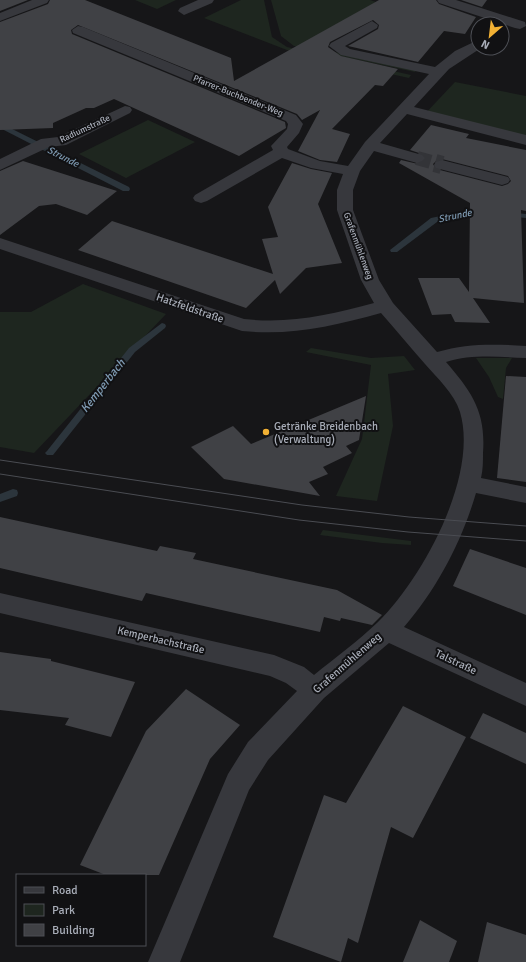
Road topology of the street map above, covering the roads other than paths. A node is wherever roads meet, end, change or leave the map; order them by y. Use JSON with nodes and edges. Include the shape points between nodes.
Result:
{"nodes":[{"id":1,"x":43,"y":0,"type":"edge"},
{"id":2,"x":208,"y":0,"type":"edge"},
{"id":3,"x":443,"y":0,"type":"edge"},
{"id":4,"x":184,"y":12,"type":"dead end"},
{"id":5,"x":0,"y":17,"type":"edge"},
{"id":6,"x":523,"y":24,"type":"edge"},
{"id":7,"x":372,"y":25,"type":"dead end"},
{"id":8,"x":78,"y":30,"type":"dead end"},
{"id":9,"x":510,"y":30,"type":"edge"},
{"id":10,"x":470,"y":48,"type":"edge"},
{"id":11,"x":439,"y":72,"type":"junction"},
{"id":12,"x":126,"y":110,"type":"dead end"},
{"id":13,"x":404,"y":110,"type":"junction"},
{"id":14,"x":526,"y":140,"type":"edge"},
{"id":15,"x":370,"y":145,"type":"junction"},
{"id":16,"x":281,"y":152,"type":"junction"},
{"id":17,"x":417,"y":158,"type":"tunnel mouth"},
{"id":18,"x":442,"y":164,"type":"tunnel mouth"},
{"id":19,"x":0,"y":165,"type":"edge"},
{"id":20,"x":352,"y":170,"type":"junction"},
{"id":21,"x":502,"y":180,"type":"dead end"},
{"id":22,"x":201,"y":198,"type":"dead end"},
{"id":23,"x":0,"y":243,"type":"edge"},
{"id":24,"x":385,"y":306,"type":"junction"},
{"id":25,"x":526,"y":352,"type":"edge"},
{"id":26,"x":432,"y":360,"type":"junction"},
{"id":27,"x":468,"y":484,"type":"junction"},
{"id":28,"x":526,"y":495,"type":"edge"},
{"id":29,"x":0,"y":603,"type":"edge"},
{"id":30,"x":386,"y":630,"type":"junction"},
{"id":31,"x":315,"y":690,"type":"junction"},
{"id":32,"x":526,"y":695,"type":"edge"},
{"id":33,"x":164,"y":962,"type":"edge"}],
"edges":[{"from":1,"to":5,"type":"street"},
{"from":2,"to":4,"type":"street"},
{"from":3,"to":6,"type":"street"},
{"from":6,"to":9,"type":"street"},
{"from":7,"to":11,"type":"street","via":[[336,46],[346,52]]},
{"from":8,"to":16,"type":"street","name":"Pfarrer-Buchbender-Weg","via":[[291,118],[296,124],[294,130],[278,146]]},
{"from":10,"to":11,"type":"street","name":"Grafenmühlenweg"},
{"from":11,"to":13,"type":"street","name":"Grafenmühlenweg"},
{"from":12,"to":19,"type":"street","name":"Radiumstraße","via":[[61,142],[46,142]]},
{"from":13,"to":14,"type":"street"},
{"from":13,"to":15,"type":"street","name":"Grafenmühlenweg"},
{"from":15,"to":17,"type":"street"},
{"from":15,"to":20,"type":"street","name":"Grafenmühlenweg"},
{"from":16,"to":20,"type":"street","via":[[317,164]]},
{"from":16,"to":22,"type":"street"},
{"from":18,"to":21,"type":"street"},
{"from":20,"to":24,"type":"street","name":"Grafenmühlenweg","via":[[345,190],[345,210],[370,280]]},
{"from":23,"to":24,"type":"street","name":"Hatzfeldstraße","via":[[242,325],[273,328],[309,326]]},
{"from":24,"to":26,"type":"street","name":"Grafenmühlenweg"},
{"from":25,"to":26,"type":"street","via":[[478,350],[459,352]]},
{"from":26,"to":27,"type":"street","name":"Grafenmühlenweg","via":[[459,390],[470,412],[474,436]]},
{"from":27,"to":28,"type":"street"},
{"from":27,"to":30,"type":"street","name":"Grafenmühlenweg","via":[[449,536],[425,582]]},
{"from":29,"to":31,"type":"street","name":"Kemperbachstraße","via":[[274,666],[295,675]]},
{"from":30,"to":31,"type":"street","name":"Grafenmühlenweg"},
{"from":30,"to":32,"type":"street","name":"Talstraße"},
{"from":31,"to":33,"type":"street","name":"Grafenmühlenweg","via":[[258,751],[238,783]]}]}
